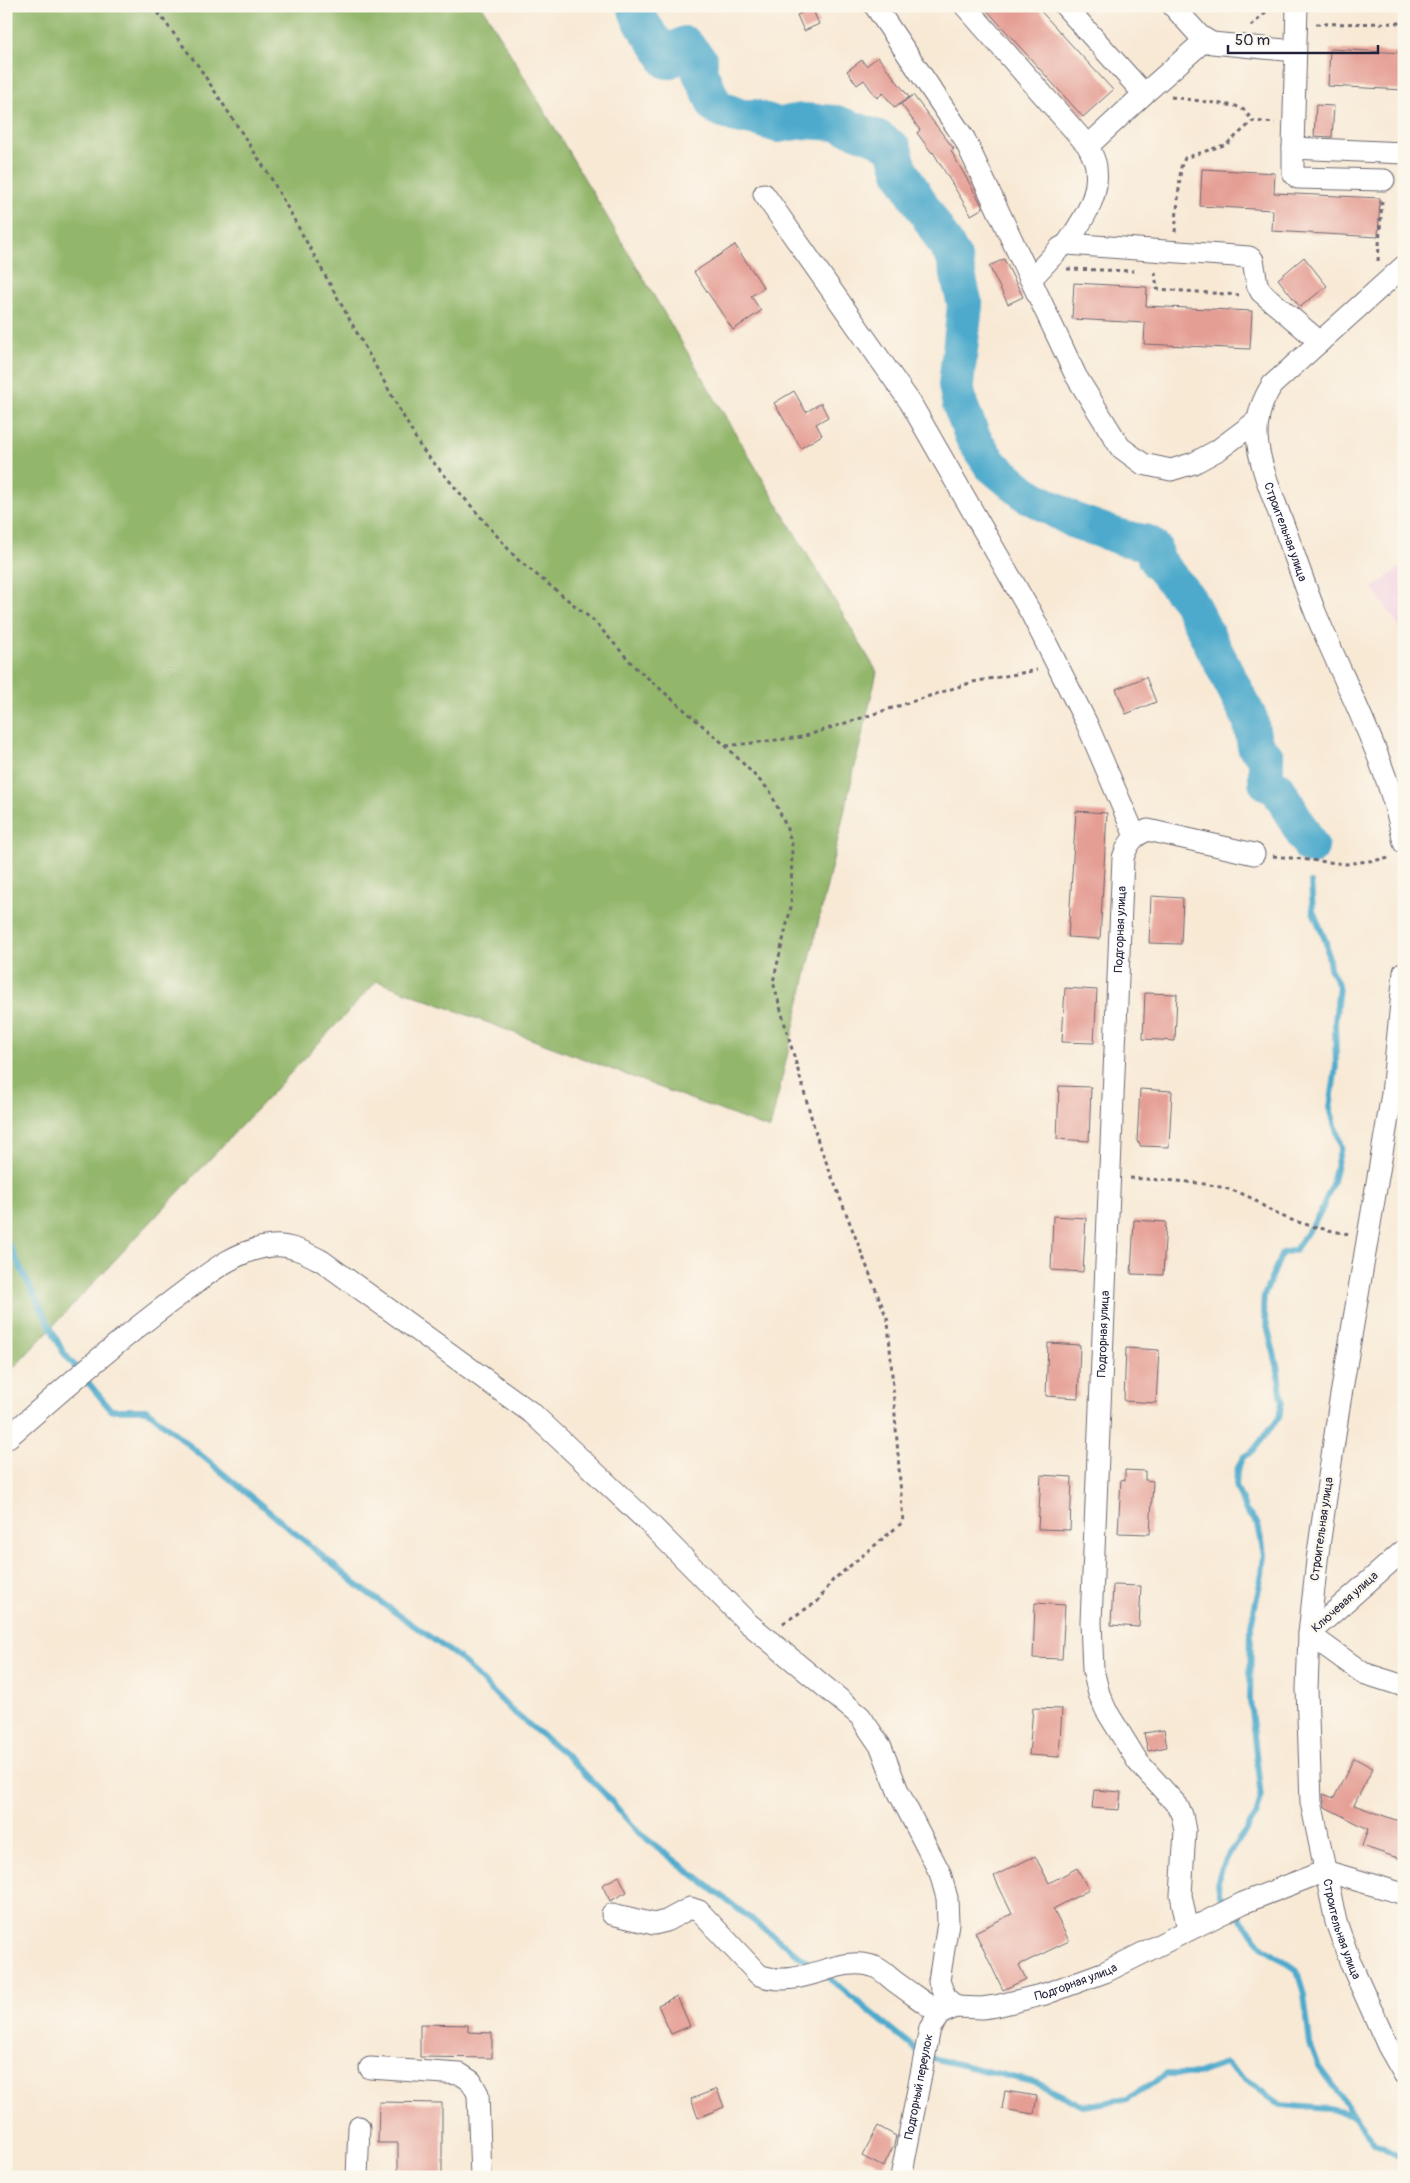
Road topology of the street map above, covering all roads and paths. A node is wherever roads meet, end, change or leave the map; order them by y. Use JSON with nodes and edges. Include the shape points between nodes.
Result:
{"nodes":[{"id":1,"x":153,"y":6,"type":"edge"},
{"id":2,"x":875,"y":6,"type":"edge"},
{"id":3,"x":965,"y":6,"type":"edge"},
{"id":4,"x":1065,"y":6,"type":"edge"},
{"id":5,"x":1173,"y":6,"type":"edge"},
{"id":6,"x":1296,"y":15,"type":"edge"},
{"id":7,"x":1404,"y":23,"type":"edge"},
{"id":8,"x":1205,"y":40,"type":"junction"},
{"id":9,"x":1295,"y":51,"type":"junction"},
{"id":10,"x":1144,"y":94,"type":"junction"},
{"id":11,"x":1253,"y":121,"type":"junction"},
{"id":12,"x":1293,"y":124,"type":"junction"},
{"id":13,"x":1088,"y":146,"type":"junction"},
{"id":14,"x":1293,"y":148,"type":"junction"},
{"id":15,"x":1404,"y":153,"type":"edge"},
{"id":16,"x":1384,"y":180,"type":"joint"},
{"id":17,"x":764,"y":194,"type":"dead end"},
{"id":18,"x":1067,"y":244,"type":"junction"},
{"id":19,"x":1174,"y":251,"type":"junction"},
{"id":20,"x":1404,"y":266,"type":"edge"},
{"id":21,"x":1137,"y":272,"type":"dead end"},
{"id":22,"x":1147,"y":272,"type":"dead end"},
{"id":23,"x":1037,"y":274,"type":"junction"},
{"id":24,"x":1376,"y":290,"type":"junction"},
{"id":25,"x":1246,"y":296,"type":"dead end"},
{"id":26,"x":1320,"y":342,"type":"junction"},
{"id":27,"x":1258,"y":420,"type":"junction"},
{"id":28,"x":1058,"y":667,"type":"junction"},
{"id":29,"x":726,"y":746,"type":"junction"},
{"id":30,"x":1135,"y":836,"type":"junction"},
{"id":31,"x":1399,"y":850,"type":"edge"},
{"id":32,"x":1254,"y":854,"type":"dead end"},
{"id":33,"x":1288,"y":858,"type":"dead end"},
{"id":34,"x":1403,"y":981,"type":"edge"},
{"id":35,"x":1398,"y":1096,"type":"edge"},
{"id":36,"x":1110,"y":1177,"type":"junction"},
{"id":37,"x":1329,"y":1231,"type":"dead end"},
{"id":38,"x":6,"y":1439,"type":"edge"},
{"id":39,"x":1404,"y":1550,"type":"edge"},
{"id":40,"x":1309,"y":1634,"type":"junction"},
{"id":41,"x":762,"y":1635,"type":"junction"},
{"id":42,"x":1404,"y":1686,"type":"edge"},
{"id":43,"x":1325,"y":1871,"type":"junction"},
{"id":44,"x":1404,"y":1894,"type":"edge"},
{"id":45,"x":612,"y":1914,"type":"dead end"},
{"id":46,"x":1188,"y":1930,"type":"junction"},
{"id":47,"x":948,"y":2011,"type":"junction"},
{"id":48,"x":370,"y":2068,"type":"dead end"},
{"id":49,"x":1404,"y":2074,"type":"edge"},
{"id":50,"x":359,"y":2127,"type":"dead end"},
{"id":51,"x":357,"y":2177,"type":"edge"},
{"id":52,"x":481,"y":2177,"type":"edge"},
{"id":53,"x":901,"y":2177,"type":"edge"}],
"edges":[{"from":1,"to":29,"type":"path","via":[[199,67],[271,178],[421,448],[517,559],[594,621],[635,667]]},
{"from":2,"to":23,"type":"street","via":[[964,138]]},
{"from":3,"to":13,"type":"street"},
{"from":4,"to":10,"type":"street"},
{"from":5,"to":8,"type":"street"},
{"from":6,"to":7,"type":"path"},
{"from":6,"to":9,"type":"street"},
{"from":8,"to":9,"type":"street"},
{"from":8,"to":10,"type":"street"},
{"from":9,"to":12,"type":"street"},
{"from":10,"to":11,"type":"path","via":[[1236,106]]},
{"from":10,"to":13,"type":"street"},
{"from":11,"to":12,"type":"path"},
{"from":11,"to":19,"type":"path","via":[[1227,144],[1185,158],[1181,167]]},
{"from":12,"to":14,"type":"street"},
{"from":13,"to":18,"type":"street","via":[[1096,167],[1097,183],[1093,199]]},
{"from":14,"to":15,"type":"street"},
{"from":14,"to":16,"type":"street","via":[[1293,173],[1298,178]]},
{"from":16,"to":24,"type":"path"},
{"from":17,"to":28,"type":"street","via":[[910,402],[1032,615]]},
{"from":18,"to":19,"type":"street"},
{"from":18,"to":23,"type":"street"},
{"from":19,"to":26,"type":"street","via":[[1249,257],[1253,260],[1261,292]]},
{"from":20,"to":24,"type":"street","name":"Строительная улица"},
{"from":21,"to":23,"type":"path"},
{"from":22,"to":25,"type":"path","via":[[1156,272],[1157,289]]},
{"from":23,"to":27,"type":"street","via":[[1076,376],[1120,447],[1143,464],[1171,470],[1194,463],[1218,450]]},
{"from":24,"to":26,"type":"street","name":"Строительная улица"},
{"from":26,"to":27,"type":"street","name":"Строительная улица","via":[[1272,385],[1262,402]]},
{"from":27,"to":31,"type":"street","name":"Строительная улица","via":[[1259,451],[1272,493],[1316,613],[1374,745],[1400,822]]},
{"from":28,"to":29,"type":"path","via":[[973,682],[802,737]]},
{"from":28,"to":30,"type":"street","via":[[1087,724]]},
{"from":29,"to":41,"type":"path","via":[[770,791],[792,844],[791,907],[773,982],[818,1141],[888,1321],[903,1522],[833,1580],[817,1602]]},
{"from":30,"to":32,"type":"street","via":[[1148,830]]},
{"from":30,"to":36,"type":"street","name":"Подгорная улица","via":[[1123,858]]},
{"from":31,"to":33,"type":"path","via":[[1346,864]]},
{"from":34,"to":35,"type":"street","name":"Строительная улица"},
{"from":35,"to":40,"type":"street","name":"Строительная улица","via":[[1339,1407]]},
{"from":36,"to":37,"type":"path","via":[[1199,1184],[1246,1196],[1274,1213]]},
{"from":36,"to":46,"type":"street","name":"Подгорная улица","via":[[1091,1622],[1093,1670],[1099,1694],[1124,1740],[1182,1815],[1185,1831],[1181,1895]]},
{"from":38,"to":41,"type":"street","via":[[129,1333],[206,1275],[230,1259],[259,1248],[274,1245],[290,1247],[322,1261],[533,1414]]},
{"from":39,"to":40,"type":"street","name":"Ключевая улица"},
{"from":40,"to":42,"type":"street","via":[[1363,1673]]},
{"from":40,"to":43,"type":"street","name":"Строительная улица","via":[[1311,1802]]},
{"from":41,"to":47,"type":"street","via":[[848,1704],[869,1727],[881,1747],[898,1791],[940,1873],[947,1898],[948,1923],[939,1981]]},
{"from":43,"to":44,"type":"street"},
{"from":43,"to":46,"type":"street","name":"Подгорная улица","via":[[1243,1903]]},
{"from":43,"to":49,"type":"street","name":"Строительная улица","via":[[1336,1922],[1351,1964]]},
{"from":45,"to":47,"type":"street","via":[[654,1924],[690,1908],[699,1911],[759,1975],[773,1980],[793,1980],[859,1964],[876,1968]]},
{"from":46,"to":47,"type":"street","name":"Подгорная улица","via":[[1105,1972],[1045,1994],[982,2008]]},
{"from":47,"to":53,"type":"street","name":"Подгорный переулок","via":[[930,2028]]},
{"from":48,"to":52,"type":"street","via":[[460,2074],[471,2081],[478,2094]]},
{"from":50,"to":51,"type":"street"}]}
